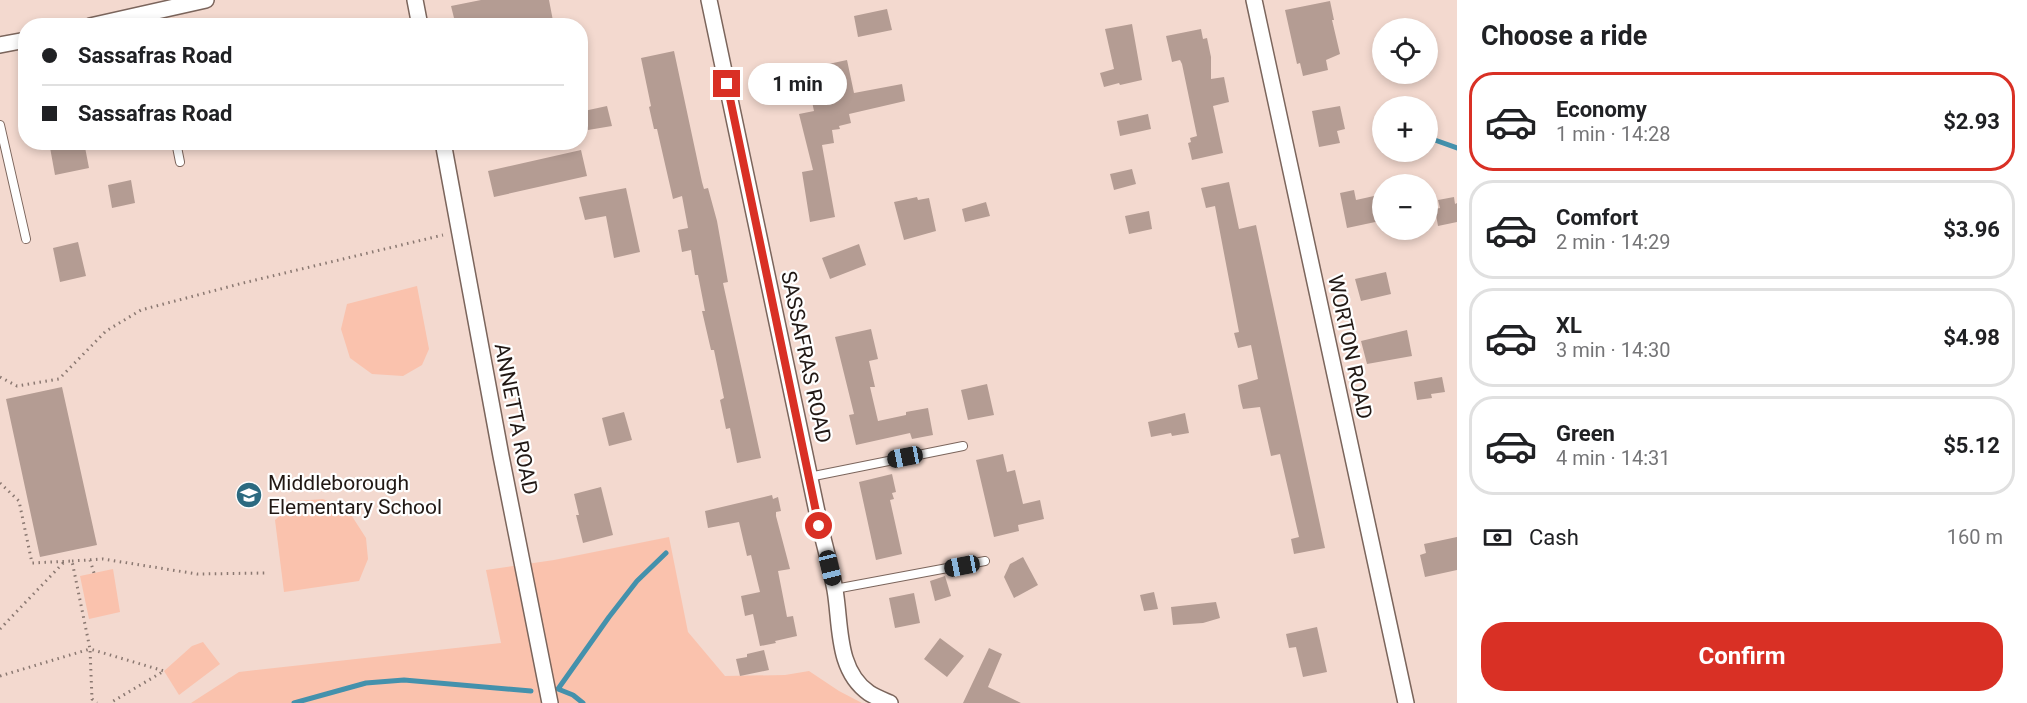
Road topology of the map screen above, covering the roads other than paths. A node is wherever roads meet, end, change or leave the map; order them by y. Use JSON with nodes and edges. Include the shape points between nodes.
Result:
{"nodes":[{"id":1,"x":206,"y":0,"type":"edge"},
{"id":2,"x":415,"y":0,"type":"edge"},
{"id":3,"x":709,"y":0,"type":"edge"},
{"id":4,"x":1254,"y":0,"type":"edge"},
{"id":5,"x":150,"y":13,"type":"edge"},
{"id":6,"x":127,"y":18,"type":"edge"},
{"id":7,"x":418,"y":18,"type":"edge"},
{"id":8,"x":18,"y":42,"type":"edge"},
{"id":9,"x":0,"y":45,"type":"edge"},
{"id":10,"x":0,"y":125,"type":"edge"},
{"id":11,"x":178,"y":150,"type":"edge"},
{"id":12,"x":445,"y":150,"type":"edge"},
{"id":13,"x":180,"y":162,"type":"dead end"},
{"id":14,"x":26,"y":239,"type":"dead end"},
{"id":15,"x":963,"y":446,"type":"dead end"},
{"id":16,"x":809,"y":477,"type":"junction"},
{"id":17,"x":985,"y":561,"type":"dead end"},
{"id":18,"x":835,"y":590,"type":"junction"},
{"id":19,"x":550,"y":703,"type":"edge"},
{"id":20,"x":890,"y":703,"type":"edge"},
{"id":21,"x":1406,"y":703,"type":"edge"}],
"edges":[{"from":1,"to":5,"type":"street"},
{"from":2,"to":7,"type":"street"},
{"from":3,"to":16,"type":"street","name":"SASSAFRAS ROAD"},
{"from":4,"to":21,"type":"street","name":"WORTON ROAD"},
{"from":5,"to":6,"type":"street"},
{"from":8,"to":9,"type":"street"},
{"from":10,"to":14,"type":"lane"},
{"from":11,"to":13,"type":"lane"},
{"from":12,"to":19,"type":"street","name":"ANNETTA ROAD"},
{"from":15,"to":16,"type":"lane"},
{"from":16,"to":18,"type":"street","name":"SASSAFRAS ROAD"},
{"from":17,"to":18,"type":"lane"},
{"from":18,"to":20,"type":"street","name":"SASSAFRAS ROAD","via":[[848,667],[868,692]]}]}
